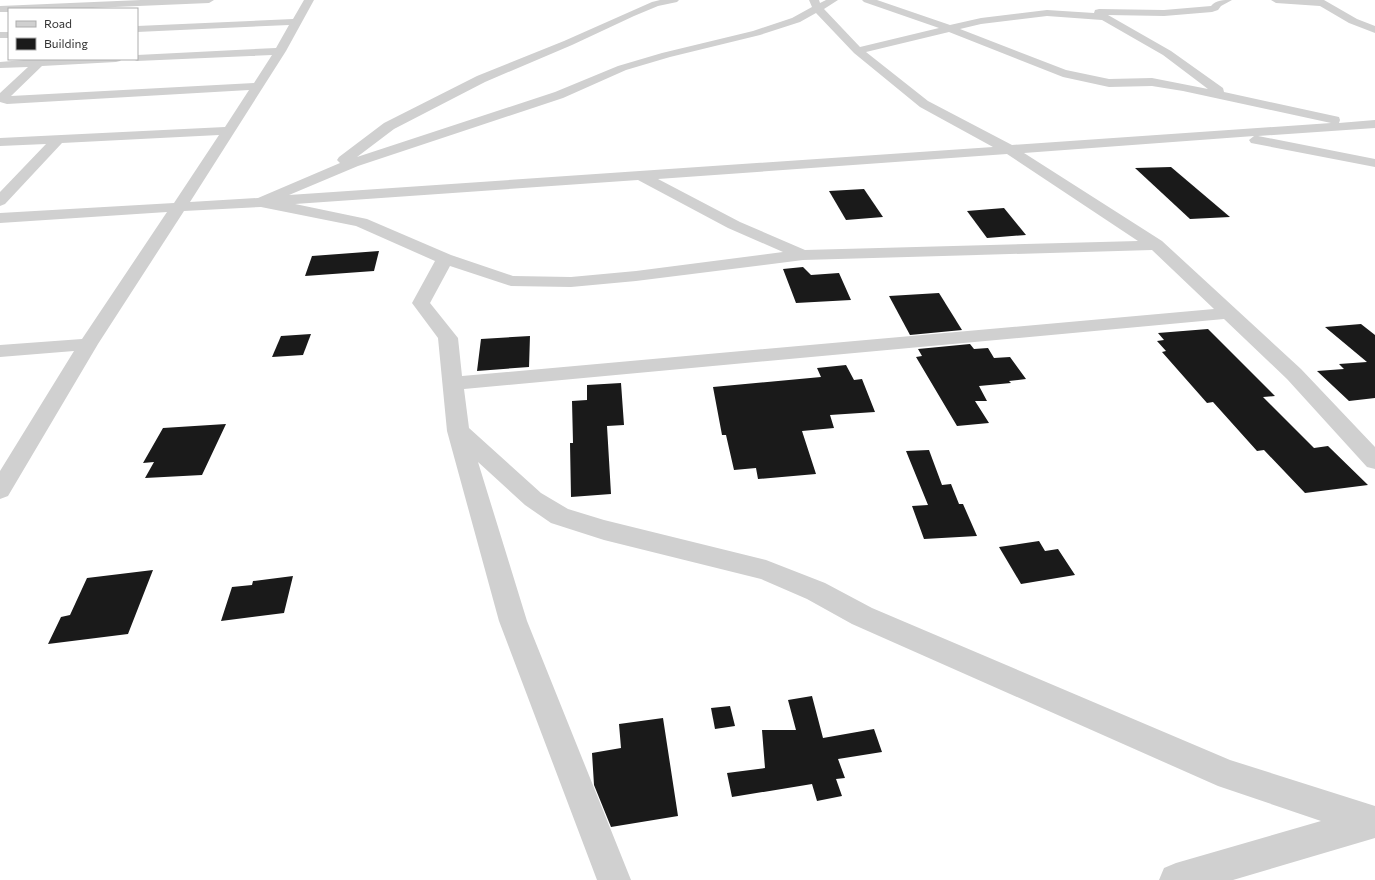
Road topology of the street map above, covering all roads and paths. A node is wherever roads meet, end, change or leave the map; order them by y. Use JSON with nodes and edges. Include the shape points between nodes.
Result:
{"nodes":[{"id":1,"x":14,"y":0,"type":"edge"},
{"id":2,"x":209,"y":0,"type":"edge"},
{"id":3,"x":309,"y":0,"type":"edge"},
{"id":4,"x":674,"y":0,"type":"edge"},
{"id":5,"x":868,"y":0,"type":"edge"},
{"id":6,"x":1276,"y":0,"type":"edge"},
{"id":7,"x":174,"y":1,"type":"edge"},
{"id":8,"x":1218,"y":1,"type":"edge"},
{"id":9,"x":89,"y":2,"type":"edge"},
{"id":10,"x":1320,"y":2,"type":"edge"},
{"id":11,"x":821,"y":3,"type":"edge"},
{"id":12,"x":1145,"y":3,"type":"dead end"},
{"id":13,"x":13,"y":8,"type":"edge"},
{"id":14,"x":0,"y":9,"type":"edge"},
{"id":15,"x":1164,"y":13,"type":"junction"},
{"id":16,"x":1104,"y":17,"type":"junction"},
{"id":17,"x":296,"y":22,"type":"junction"},
{"id":18,"x":138,"y":29,"type":"edge"},
{"id":19,"x":950,"y":29,"type":"junction"},
{"id":20,"x":1375,"y":30,"type":"edge"},
{"id":21,"x":280,"y":51,"type":"junction"},
{"id":22,"x":858,"y":51,"type":"junction"},
{"id":23,"x":138,"y":58,"type":"edge"},
{"id":24,"x":78,"y":60,"type":"edge"},
{"id":25,"x":41,"y":61,"type":"edge"},
{"id":26,"x":0,"y":65,"type":"edge"},
{"id":27,"x":257,"y":86,"type":"junction"},
{"id":28,"x":1224,"y":96,"type":"junction"},
{"id":29,"x":1375,"y":124,"type":"edge"},
{"id":30,"x":1356,"y":125,"type":"junction"},
{"id":31,"x":229,"y":131,"type":"junction"},
{"id":32,"x":1375,"y":132,"type":"edge"},
{"id":33,"x":1228,"y":134,"type":"junction"},
{"id":34,"x":58,"y":140,"type":"junction"},
{"id":35,"x":0,"y":142,"type":"edge"},
{"id":36,"x":1010,"y":150,"type":"junction"},
{"id":37,"x":1375,"y":163,"type":"edge"},
{"id":38,"x":322,"y":176,"type":"junction"},
{"id":39,"x":642,"y":176,"type":"junction"},
{"id":40,"x":0,"y":201,"type":"edge"},
{"id":41,"x":261,"y":202,"type":"junction"},
{"id":42,"x":179,"y":207,"type":"junction"},
{"id":43,"x":0,"y":218,"type":"edge"},
{"id":44,"x":1156,"y":245,"type":"junction"},
{"id":45,"x":803,"y":255,"type":"junction"},
{"id":46,"x":445,"y":259,"type":"junction"},
{"id":47,"x":1229,"y":313,"type":"junction"},
{"id":48,"x":88,"y":344,"type":"junction"},
{"id":49,"x":0,"y":351,"type":"edge"},
{"id":50,"x":453,"y":384,"type":"junction"},
{"id":51,"x":458,"y":431,"type":"junction"},
{"id":52,"x":1375,"y":461,"type":"edge"},
{"id":53,"x":0,"y":490,"type":"edge"},
{"id":54,"x":1374,"y":822,"type":"edge"},
{"id":55,"x":614,"y":880,"type":"edge"},
{"id":56,"x":1176,"y":880,"type":"edge"}],
"edges":[{"from":1,"to":14,"type":"street"},
{"from":2,"to":7,"type":"street"},
{"from":3,"to":17,"type":"street"},
{"from":4,"to":38,"type":"street","via":[[630,14],[481,79],[389,126]]},
{"from":5,"to":19,"type":"street"},
{"from":6,"to":10,"type":"street"},
{"from":7,"to":9,"type":"street"},
{"from":8,"to":15,"type":"street","via":[[1212,9]]},
{"from":9,"to":13,"type":"street"},
{"from":10,"to":20,"type":"street"},
{"from":11,"to":22,"type":"street"},
{"from":11,"to":38,"type":"street","via":[[796,20],[622,68],[559,95],[353,163]]},
{"from":12,"to":15,"type":"street"},
{"from":15,"to":16,"type":"street","via":[[1099,12]]},
{"from":16,"to":19,"type":"street","via":[[1047,14],[981,21]]},
{"from":16,"to":28,"type":"street","via":[[1166,53]]},
{"from":17,"to":18,"type":"street"},
{"from":17,"to":21,"type":"street"},
{"from":19,"to":22,"type":"street"},
{"from":19,"to":28,"type":"street","via":[[1063,73],[1090,80],[1109,83],[1152,82]]},
{"from":21,"to":23,"type":"street"},
{"from":21,"to":27,"type":"street"},
{"from":22,"to":36,"type":"street","via":[[924,104]]},
{"from":24,"to":25,"type":"street"},
{"from":25,"to":26,"type":"street"},
{"from":25,"to":27,"type":"street","via":[[2,98],[18,100]]},
{"from":27,"to":31,"type":"street"},
{"from":28,"to":30,"type":"street"},
{"from":29,"to":30,"type":"street"},
{"from":30,"to":32,"type":"street"},
{"from":30,"to":33,"type":"street"},
{"from":31,"to":34,"type":"street"},
{"from":31,"to":42,"type":"street"},
{"from":33,"to":36,"type":"street"},
{"from":33,"to":37,"type":"street"},
{"from":34,"to":35,"type":"street"},
{"from":34,"to":40,"type":"street"},
{"from":36,"to":39,"type":"street"},
{"from":36,"to":44,"type":"street"},
{"from":38,"to":41,"type":"street"},
{"from":39,"to":41,"type":"street"},
{"from":39,"to":45,"type":"street","via":[[734,225]]},
{"from":41,"to":42,"type":"street"},
{"from":41,"to":46,"type":"street","via":[[361,222]]},
{"from":42,"to":43,"type":"street"},
{"from":42,"to":48,"type":"street"},
{"from":44,"to":45,"type":"street"},
{"from":44,"to":47,"type":"street"},
{"from":45,"to":46,"type":"street","via":[[571,282],[511,282]]},
{"from":46,"to":50,"type":"street","via":[[420,303],[448,338]]},
{"from":47,"to":50,"type":"street"},
{"from":47,"to":52,"type":"street","via":[[1294,374]]},
{"from":48,"to":49,"type":"street"},
{"from":48,"to":53,"type":"street"},
{"from":50,"to":51,"type":"street"},
{"from":51,"to":54,"type":"street","via":[[533,499],[560,516],[604,530],[766,570],[816,591],[869,619],[1229,775]]},
{"from":51,"to":55,"type":"street","via":[[512,621]]},
{"from":54,"to":56,"type":"street"}]}
